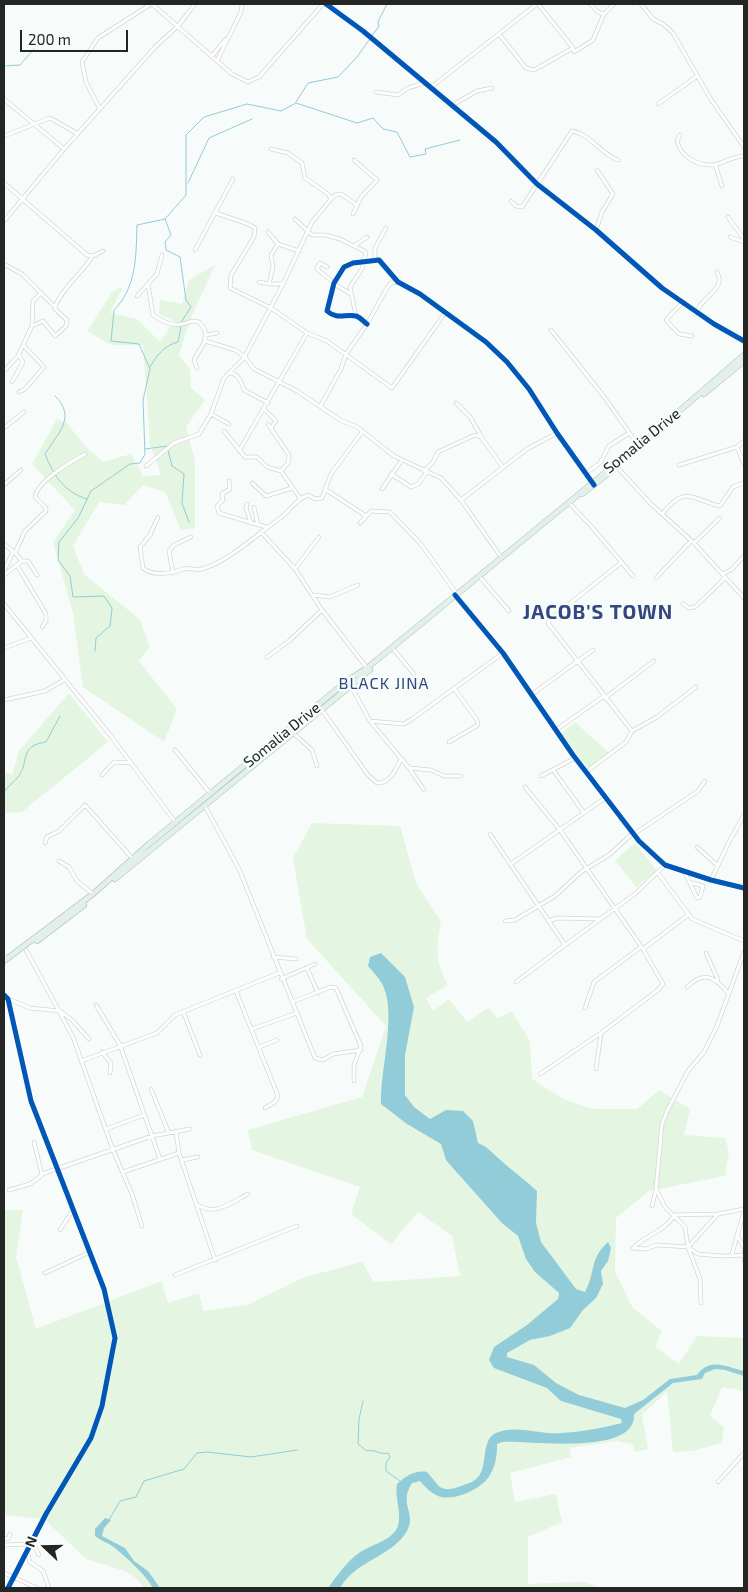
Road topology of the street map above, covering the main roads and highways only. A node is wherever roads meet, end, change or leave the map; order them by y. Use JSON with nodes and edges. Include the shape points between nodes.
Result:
{"nodes":[{"id":1,"x":744,"y":355,"type":"edge"},
{"id":2,"x":744,"y":361,"type":"edge"},
{"id":3,"x":593,"y":484,"type":"junction"},
{"id":4,"x":457,"y":596,"type":"junction"},
{"id":5,"x":177,"y":824,"type":"junction"},
{"id":6,"x":4,"y":960,"type":"edge"}],
"edges":[{"from":1,"to":3,"type":"main road","name":"Somalia Drive"},
{"from":2,"to":3,"type":"main road","name":"Somalia Drive"},
{"from":3,"to":4,"type":"main road","name":"Somalia Drive"},
{"from":3,"to":4,"type":"main road","name":"Somalia Drive"},
{"from":4,"to":5,"type":"main road","name":"Somalia Drive","via":[[322,710]]},
{"from":4,"to":5,"type":"main road","name":"Somalia Drive","via":[[348,680]]},
{"from":5,"to":6,"type":"main road","name":"Somalia Drive","via":[[93,894]]},
{"from":5,"to":6,"type":"main road","name":"Somalia Drive","via":[[62,923],[26,950]]}]}
